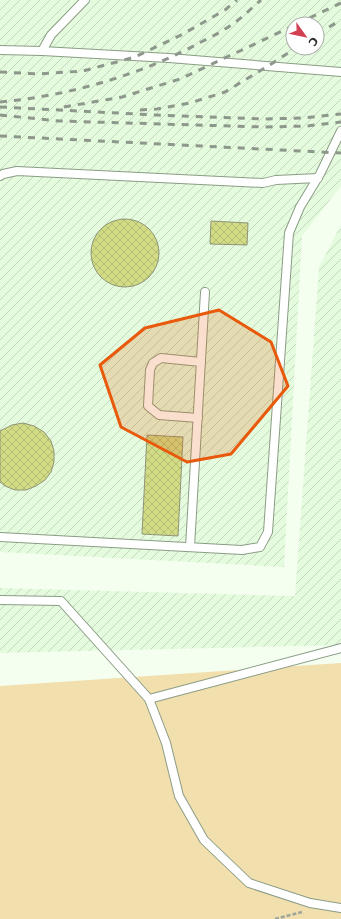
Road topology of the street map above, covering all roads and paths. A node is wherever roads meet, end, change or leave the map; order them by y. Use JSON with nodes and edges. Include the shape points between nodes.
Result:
{"nodes":[{"id":1,"x":85,"y":0,"type":"edge"},
{"id":2,"x":0,"y":50,"type":"edge"},
{"id":3,"x":42,"y":51,"type":"junction"},
{"id":4,"x":341,"y":72,"type":"edge"},
{"id":5,"x":341,"y":131,"type":"edge"},
{"id":6,"x":0,"y":176,"type":"edge"},
{"id":7,"x":318,"y":178,"type":"junction"},
{"id":8,"x":205,"y":292,"type":"dead end"},
{"id":9,"x":201,"y":362,"type":"junction"},
{"id":10,"x":198,"y":418,"type":"junction"},
{"id":11,"x":0,"y":537,"type":"edge"},
{"id":12,"x":190,"y":547,"type":"junction"},
{"id":13,"x":0,"y":600,"type":"edge"},
{"id":14,"x":341,"y":648,"type":"edge"},
{"id":15,"x":149,"y":699,"type":"junction"},
{"id":16,"x":341,"y":908,"type":"edge"}],
"edges":[{"from":1,"to":3,"type":"lane","via":[[51,35]]},
{"from":2,"to":3,"type":"lane"},
{"from":3,"to":4,"type":"lane"},
{"from":5,"to":7,"type":"lane"},
{"from":6,"to":7,"type":"lane","via":[[17,171],[263,183]]},
{"from":7,"to":12,"type":"lane","via":[[300,207],[289,233],[268,532],[260,547],[242,550]]},
{"from":8,"to":9,"type":"lane"},
{"from":9,"to":10,"type":"lane"},
{"from":9,"to":10,"type":"lane","via":[[161,358],[153,363],[150,370],[148,406],[159,415]]},
{"from":10,"to":12,"type":"lane"},
{"from":11,"to":12,"type":"lane"},
{"from":13,"to":15,"type":"lane","via":[[61,602]]},
{"from":14,"to":15,"type":"lane"},
{"from":15,"to":16,"type":"lane","via":[[166,743],[179,796],[204,840],[249,883],[310,903]]}]}
